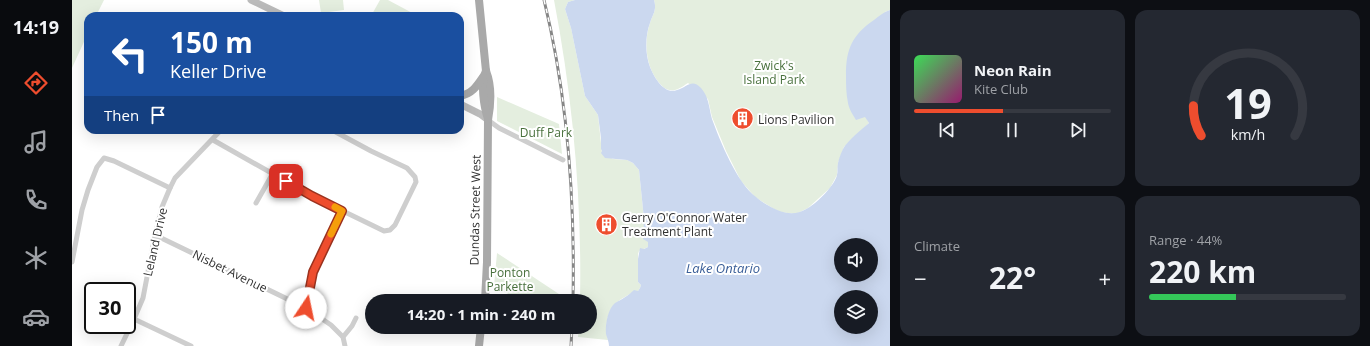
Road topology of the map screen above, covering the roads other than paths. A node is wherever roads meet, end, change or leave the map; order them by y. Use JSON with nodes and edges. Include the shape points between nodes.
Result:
{"nodes":[{"id":1,"x":251,"y":0,"type":"edge"},
{"id":2,"x":479,"y":0,"type":"edge"},
{"id":3,"x":273,"y":12,"type":"edge"},
{"id":4,"x":485,"y":74,"type":"junction"},
{"id":5,"x":464,"y":95,"type":"edge"},
{"id":6,"x":464,"y":106,"type":"edge"},
{"id":7,"x":488,"y":120,"type":"junction"},
{"id":8,"x":218,"y":134,"type":"edge"},
{"id":9,"x":339,"y":134,"type":"edge"},
{"id":10,"x":213,"y":140,"type":"junction"},
{"id":11,"x":563,"y":160,"type":"dead end"},
{"id":12,"x":273,"y":173,"type":"junction"},
{"id":13,"x":170,"y":188,"type":"junction"},
{"id":14,"x":256,"y":203,"type":"dead end"},
{"id":15,"x":342,"y":211,"type":"junction"},
{"id":16,"x":155,"y":235,"type":"junction"},
{"id":17,"x":72,"y":262,"type":"edge"},
{"id":18,"x":485,"y":294,"type":"edge"},
{"id":19,"x":306,"y":308,"type":"junction"},
{"id":20,"x":136,"y":314,"type":"edge"},
{"id":21,"x":356,"y":318,"type":"dead end"},
{"id":22,"x":136,"y":320,"type":"edge"},
{"id":23,"x":127,"y":334,"type":"edge"},
{"id":24,"x":480,"y":334,"type":"edge"},
{"id":25,"x":343,"y":337,"type":"junction"},
{"id":26,"x":121,"y":346,"type":"edge"},
{"id":27,"x":191,"y":346,"type":"edge"},
{"id":28,"x":345,"y":346,"type":"edge"},
{"id":29,"x":478,"y":346,"type":"edge"}],
"edges":[{"from":1,"to":3,"type":"main road"},
{"from":2,"to":4,"type":"main road","name":"Dundas Street West"},
{"from":4,"to":5,"type":"main road","via":[[472,91]]},
{"from":4,"to":7,"type":"main road","name":"Dundas Street West","via":[[484,110]]},
{"from":6,"to":7,"type":"main road"},
{"from":7,"to":11,"type":"street"},
{"from":7,"to":18,"type":"main road","name":"Dundas Street West"},
{"from":8,"to":10,"type":"street","name":"Leland Drive"},
{"from":9,"to":15,"type":"street","via":[[407,168],[416,182],[395,225],[390,230],[384,231]]},
{"from":10,"to":12,"type":"street"},
{"from":10,"to":13,"type":"street","name":"Leland Drive","via":[[175,178]]},
{"from":12,"to":14,"type":"street"},
{"from":12,"to":15,"type":"street"},
{"from":13,"to":16,"type":"street","name":"Leland Drive"},
{"from":13,"to":17,"type":"street","via":[[114,161],[104,158],[101,160],[82,210]]},
{"from":15,"to":19,"type":"street","via":[[313,272]]},
{"from":16,"to":19,"type":"street","name":"Nisbet Avenue"},
{"from":16,"to":20,"type":"street","name":"Leland Drive","via":[[143,298]]},
{"from":19,"to":25,"type":"street","name":"Nisbet Avenue","via":[[332,325]]},
{"from":21,"to":25,"type":"street"},
{"from":22,"to":27,"type":"street"},
{"from":23,"to":26,"type":"street","name":"Leland Drive"},
{"from":24,"to":29,"type":"main road"},
{"from":25,"to":28,"type":"street"}]}
